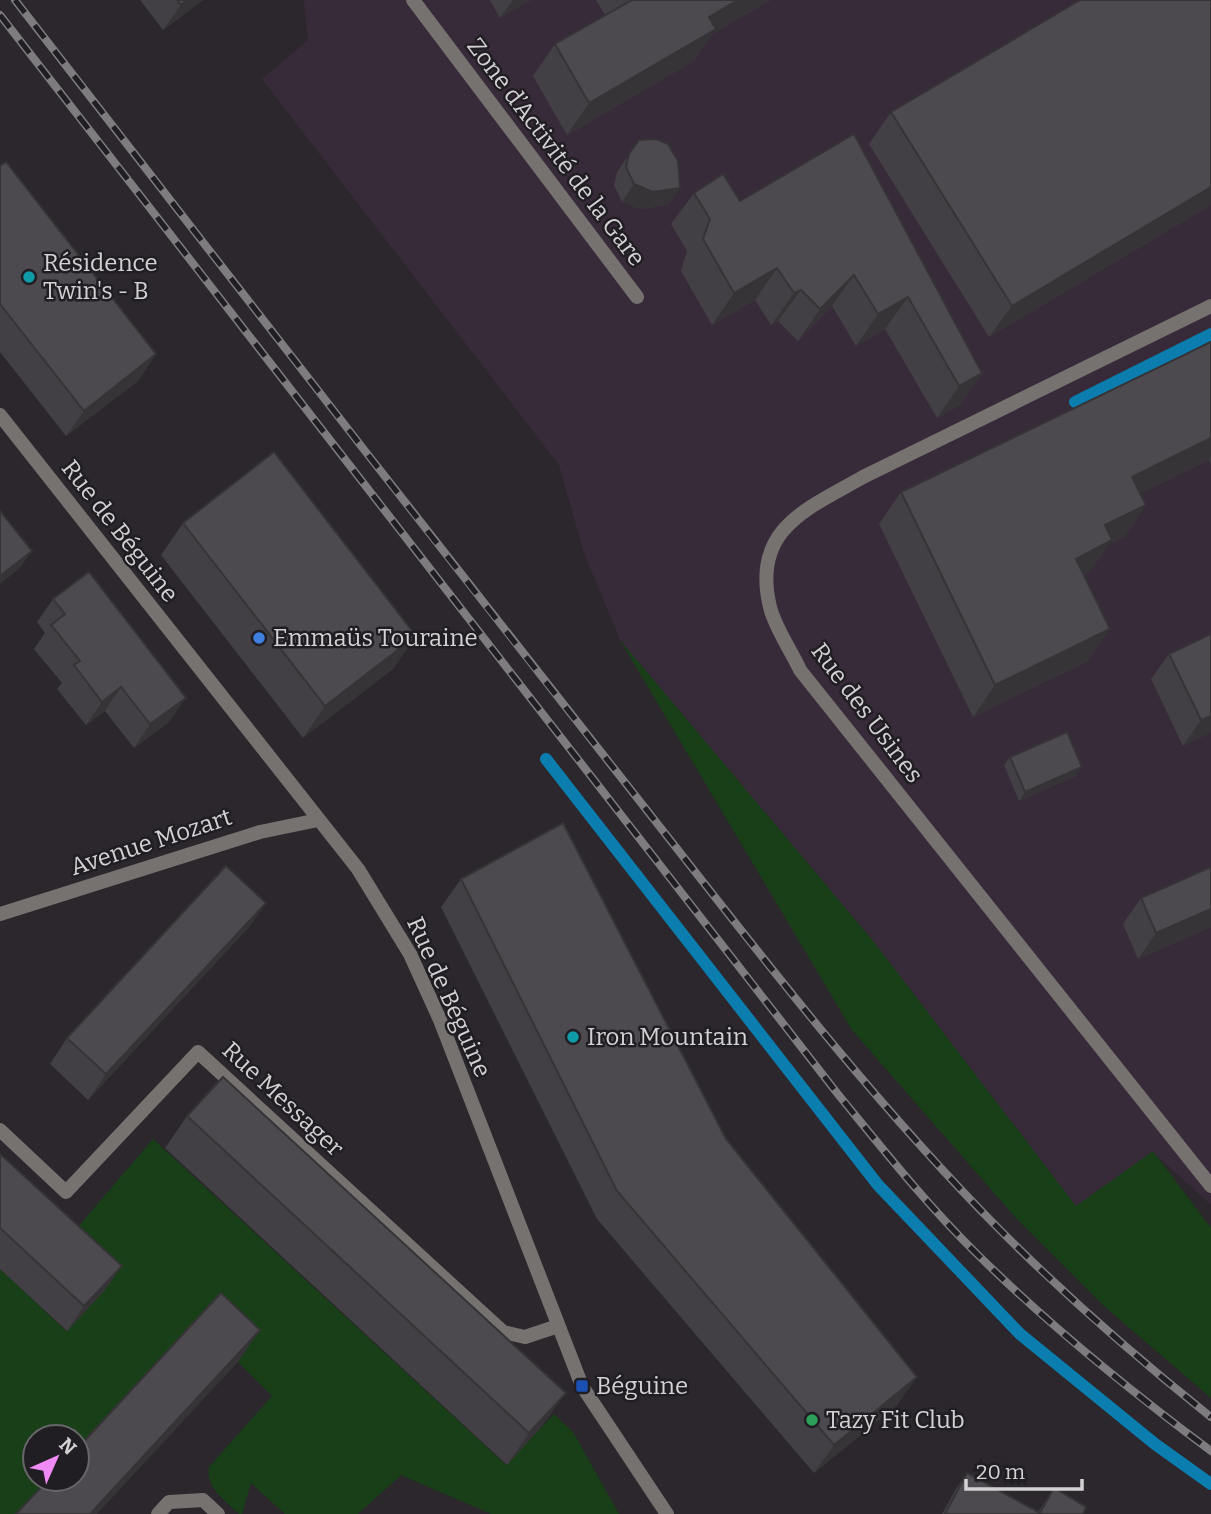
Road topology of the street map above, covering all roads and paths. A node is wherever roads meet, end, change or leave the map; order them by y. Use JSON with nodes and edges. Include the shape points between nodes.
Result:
{"nodes":[{"id":1,"x":413,"y":0,"type":"edge"},
{"id":2,"x":637,"y":297,"type":"dead end"},
{"id":3,"x":1211,"y":306,"type":"edge"},
{"id":4,"x":0,"y":415,"type":"edge"},
{"id":5,"x":318,"y":820,"type":"junction"},
{"id":6,"x":0,"y":914,"type":"edge"},
{"id":7,"x":0,"y":1130,"type":"edge"},
{"id":8,"x":1211,"y":1186,"type":"edge"},
{"id":9,"x":558,"y":1326,"type":"junction"},
{"id":10,"x":158,"y":1514,"type":"edge"},
{"id":11,"x":218,"y":1514,"type":"edge"},
{"id":12,"x":667,"y":1514,"type":"edge"}],
"edges":[{"from":1,"to":2,"type":"street","name":"Zone d’Activité de la Gare"},
{"from":3,"to":8,"type":"street","name":"Rue des Usines","via":[[863,477],[779,532],[766,561],[770,607],[800,670]]},
{"from":4,"to":5,"type":"street","name":"Rue de Béguine"},
{"from":5,"to":6,"type":"street","name":"Avenue Mozart","via":[[260,832]]},
{"from":5,"to":9,"type":"street","name":"Rue de Béguine","via":[[358,869],[410,954]]},
{"from":7,"to":9,"type":"street","name":"Rue Messager","via":[[66,1192],[198,1052],[503,1332],[525,1337]]},
{"from":9,"to":12,"type":"street","name":"Rue de Béguine","via":[[599,1416]]},
{"from":10,"to":11,"type":"street","via":[[169,1502],[203,1500]]}]}
